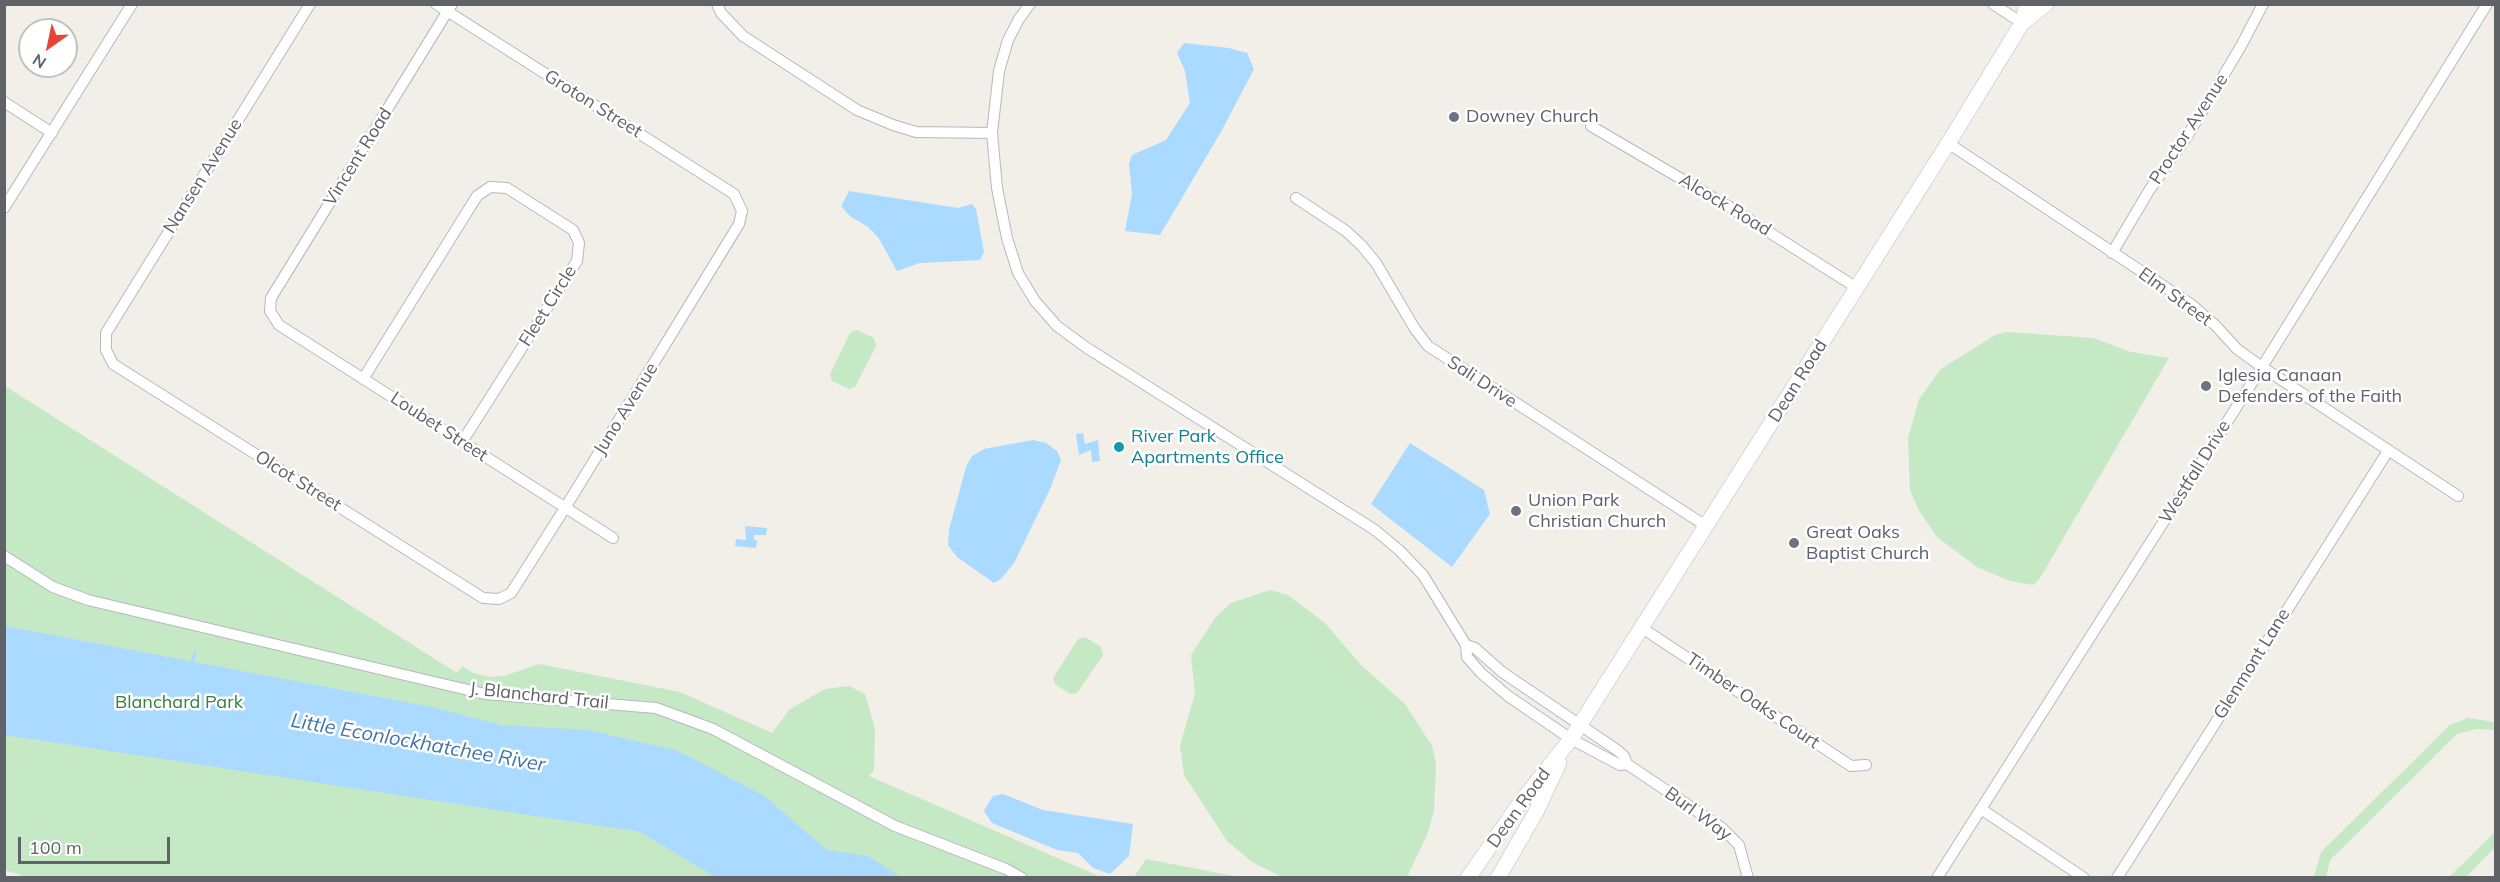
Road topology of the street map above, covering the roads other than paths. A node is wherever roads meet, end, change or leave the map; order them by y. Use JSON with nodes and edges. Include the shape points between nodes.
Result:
{"nodes":[{"id":1,"x":132,"y":4,"type":"edge"},
{"id":2,"x":310,"y":4,"type":"edge"},
{"id":3,"x":436,"y":4,"type":"edge"},
{"id":4,"x":717,"y":4,"type":"edge"},
{"id":5,"x":1030,"y":4,"type":"edge"},
{"id":6,"x":1993,"y":4,"type":"edge"},
{"id":7,"x":2028,"y":4,"type":"edge"},
{"id":8,"x":2046,"y":4,"type":"edge"},
{"id":9,"x":2263,"y":4,"type":"edge"},
{"id":10,"x":2487,"y":4,"type":"edge"},
{"id":11,"x":450,"y":8,"type":"edge"},
{"id":12,"x":2022,"y":23,"type":"junction"},
{"id":13,"x":4,"y":102,"type":"edge"},
{"id":14,"x":1591,"y":126,"type":"dead end"},
{"id":15,"x":52,"y":133,"type":"junction"},
{"id":16,"x":992,"y":133,"type":"junction"},
{"id":17,"x":1948,"y":143,"type":"junction"},
{"id":18,"x":1296,"y":198,"type":"dead end"},
{"id":19,"x":4,"y":208,"type":"edge"},
{"id":20,"x":742,"y":211,"type":"joint"},
{"id":21,"x":2112,"y":253,"type":"junction"},
{"id":22,"x":1857,"y":288,"type":"junction"},
{"id":23,"x":270,"y":311,"type":"joint"},
{"id":24,"x":106,"y":350,"type":"joint"},
{"id":25,"x":2262,"y":367,"type":"junction"},
{"id":26,"x":363,"y":379,"type":"junction"},
{"id":27,"x":462,"y":442,"type":"junction"},
{"id":28,"x":2388,"y":451,"type":"junction"},
{"id":29,"x":2458,"y":496,"type":"dead end"},
{"id":30,"x":565,"y":508,"type":"junction"},
{"id":31,"x":1706,"y":526,"type":"junction"},
{"id":32,"x":613,"y":538,"type":"dead end"},
{"id":33,"x":4,"y":556,"type":"edge"},
{"id":34,"x":499,"y":599,"type":"joint"},
{"id":35,"x":1642,"y":628,"type":"junction"},
{"id":36,"x":1466,"y":645,"type":"junction"},
{"id":37,"x":1580,"y":725,"type":"junction"},
{"id":38,"x":1571,"y":739,"type":"junction"},
{"id":39,"x":1627,"y":764,"type":"junction"},
{"id":40,"x":1866,"y":765,"type":"dead end"},
{"id":41,"x":1981,"y":808,"type":"junction"},
{"id":42,"x":1022,"y":878,"type":"edge"},
{"id":43,"x":1468,"y":878,"type":"edge"},
{"id":44,"x":1498,"y":878,"type":"edge"},
{"id":45,"x":1748,"y":878,"type":"edge"},
{"id":46,"x":1937,"y":878,"type":"edge"},
{"id":47,"x":2084,"y":878,"type":"edge"},
{"id":48,"x":2117,"y":878,"type":"edge"}],
"edges":[{"from":1,"to":15,"type":"street"},
{"from":2,"to":24,"type":"street","name":"Nansen Avenue","via":[[106,333]]},
{"from":3,"to":11,"type":"street","name":"Groton Street"},
{"from":4,"to":16,"type":"street","via":[[743,36],[857,110],[916,132]]},
{"from":5,"to":16,"type":"street","name":"Burl Way","via":[[1008,40]]},
{"from":6,"to":12,"type":"street"},
{"from":7,"to":12,"type":"main road","name":"Dean Road"},
{"from":8,"to":12,"type":"main road","name":"Dean Road"},
{"from":9,"to":21,"type":"street","name":"Proctor Avenue","via":[[2192,128]]},
{"from":10,"to":25,"type":"street","name":"Westfall Drive"},
{"from":11,"to":20,"type":"street","name":"Groton Street","via":[[734,194]]},
{"from":11,"to":23,"type":"street","name":"Vincent Road","via":[[271,298]]},
{"from":12,"to":17,"type":"main road","name":"Dean Road"},
{"from":13,"to":15,"type":"street"},
{"from":14,"to":22,"type":"street","name":"Alcock Road"},
{"from":15,"to":19,"type":"street"},
{"from":16,"to":36,"type":"street","name":"Burl Way","via":[[1006,238],[1018,273],[1057,326],[1376,530],[1423,575]]},
{"from":17,"to":21,"type":"street","name":"Elm Street"},
{"from":17,"to":22,"type":"main road","name":"Dean Road"},
{"from":18,"to":31,"type":"street","name":"Sali Drive","via":[[1362,246],[1428,346]]},
{"from":20,"to":30,"type":"street","name":"Juno Avenue","via":[[740,224]]},
{"from":21,"to":25,"type":"street","name":"Elm Street","via":[[2192,305],[2237,349]]},
{"from":22,"to":31,"type":"main road","name":"Dean Road"},
{"from":23,"to":26,"type":"street","name":"Loubet Street","via":[[279,325]]},
{"from":24,"to":34,"type":"street","name":"Olcot Street","via":[[113,364],[483,598]]},
{"from":25,"to":28,"type":"street","name":"Elm Street"},
{"from":25,"to":41,"type":"street","name":"Westfall Drive"},
{"from":26,"to":27,"type":"street","name":"Loubet Street"},
{"from":26,"to":27,"type":"street","name":"Fleet Circle","via":[[477,196],[490,187],[507,188],[573,230],[579,243],[577,261]]},
{"from":27,"to":30,"type":"street","name":"Loubet Street"},
{"from":28,"to":29,"type":"street","name":"Elm Street"},
{"from":28,"to":48,"type":"street","name":"Glenmont Lane"},
{"from":30,"to":32,"type":"street","name":"Loubet Street"},
{"from":30,"to":34,"type":"street","name":"Juno Avenue","via":[[511,593]]},
{"from":31,"to":35,"type":"main road","name":"Dean Road"},
{"from":33,"to":42,"type":"street","name":"J. Blanchard Trail","via":[[53,587],[88,600],[485,694],[656,708],[713,729],[895,826]]},
{"from":35,"to":37,"type":"main road","name":"Dean Road"},
{"from":35,"to":40,"type":"street","name":"Timber Oaks Court","via":[[1851,766]]},
{"from":36,"to":37,"type":"street","name":"Burl Way"},
{"from":36,"to":38,"type":"street","name":"Burl Way","via":[[1467,657],[1495,686]]},
{"from":37,"to":38,"type":"main road","name":"Dean Road"},
{"from":37,"to":39,"type":"street","name":"Burl Way","via":[[1624,756]]},
{"from":38,"to":39,"type":"street","name":"Burl Way","via":[[1620,765]]},
{"from":38,"to":43,"type":"main road","name":"Dean Road"},
{"from":38,"to":44,"type":"main road","name":"Dean Road"},
{"from":39,"to":45,"type":"street","name":"Burl Way","via":[[1722,828],[1739,845]]},
{"from":41,"to":46,"type":"street","name":"Westfall Drive"},
{"from":41,"to":47,"type":"street"}]}
